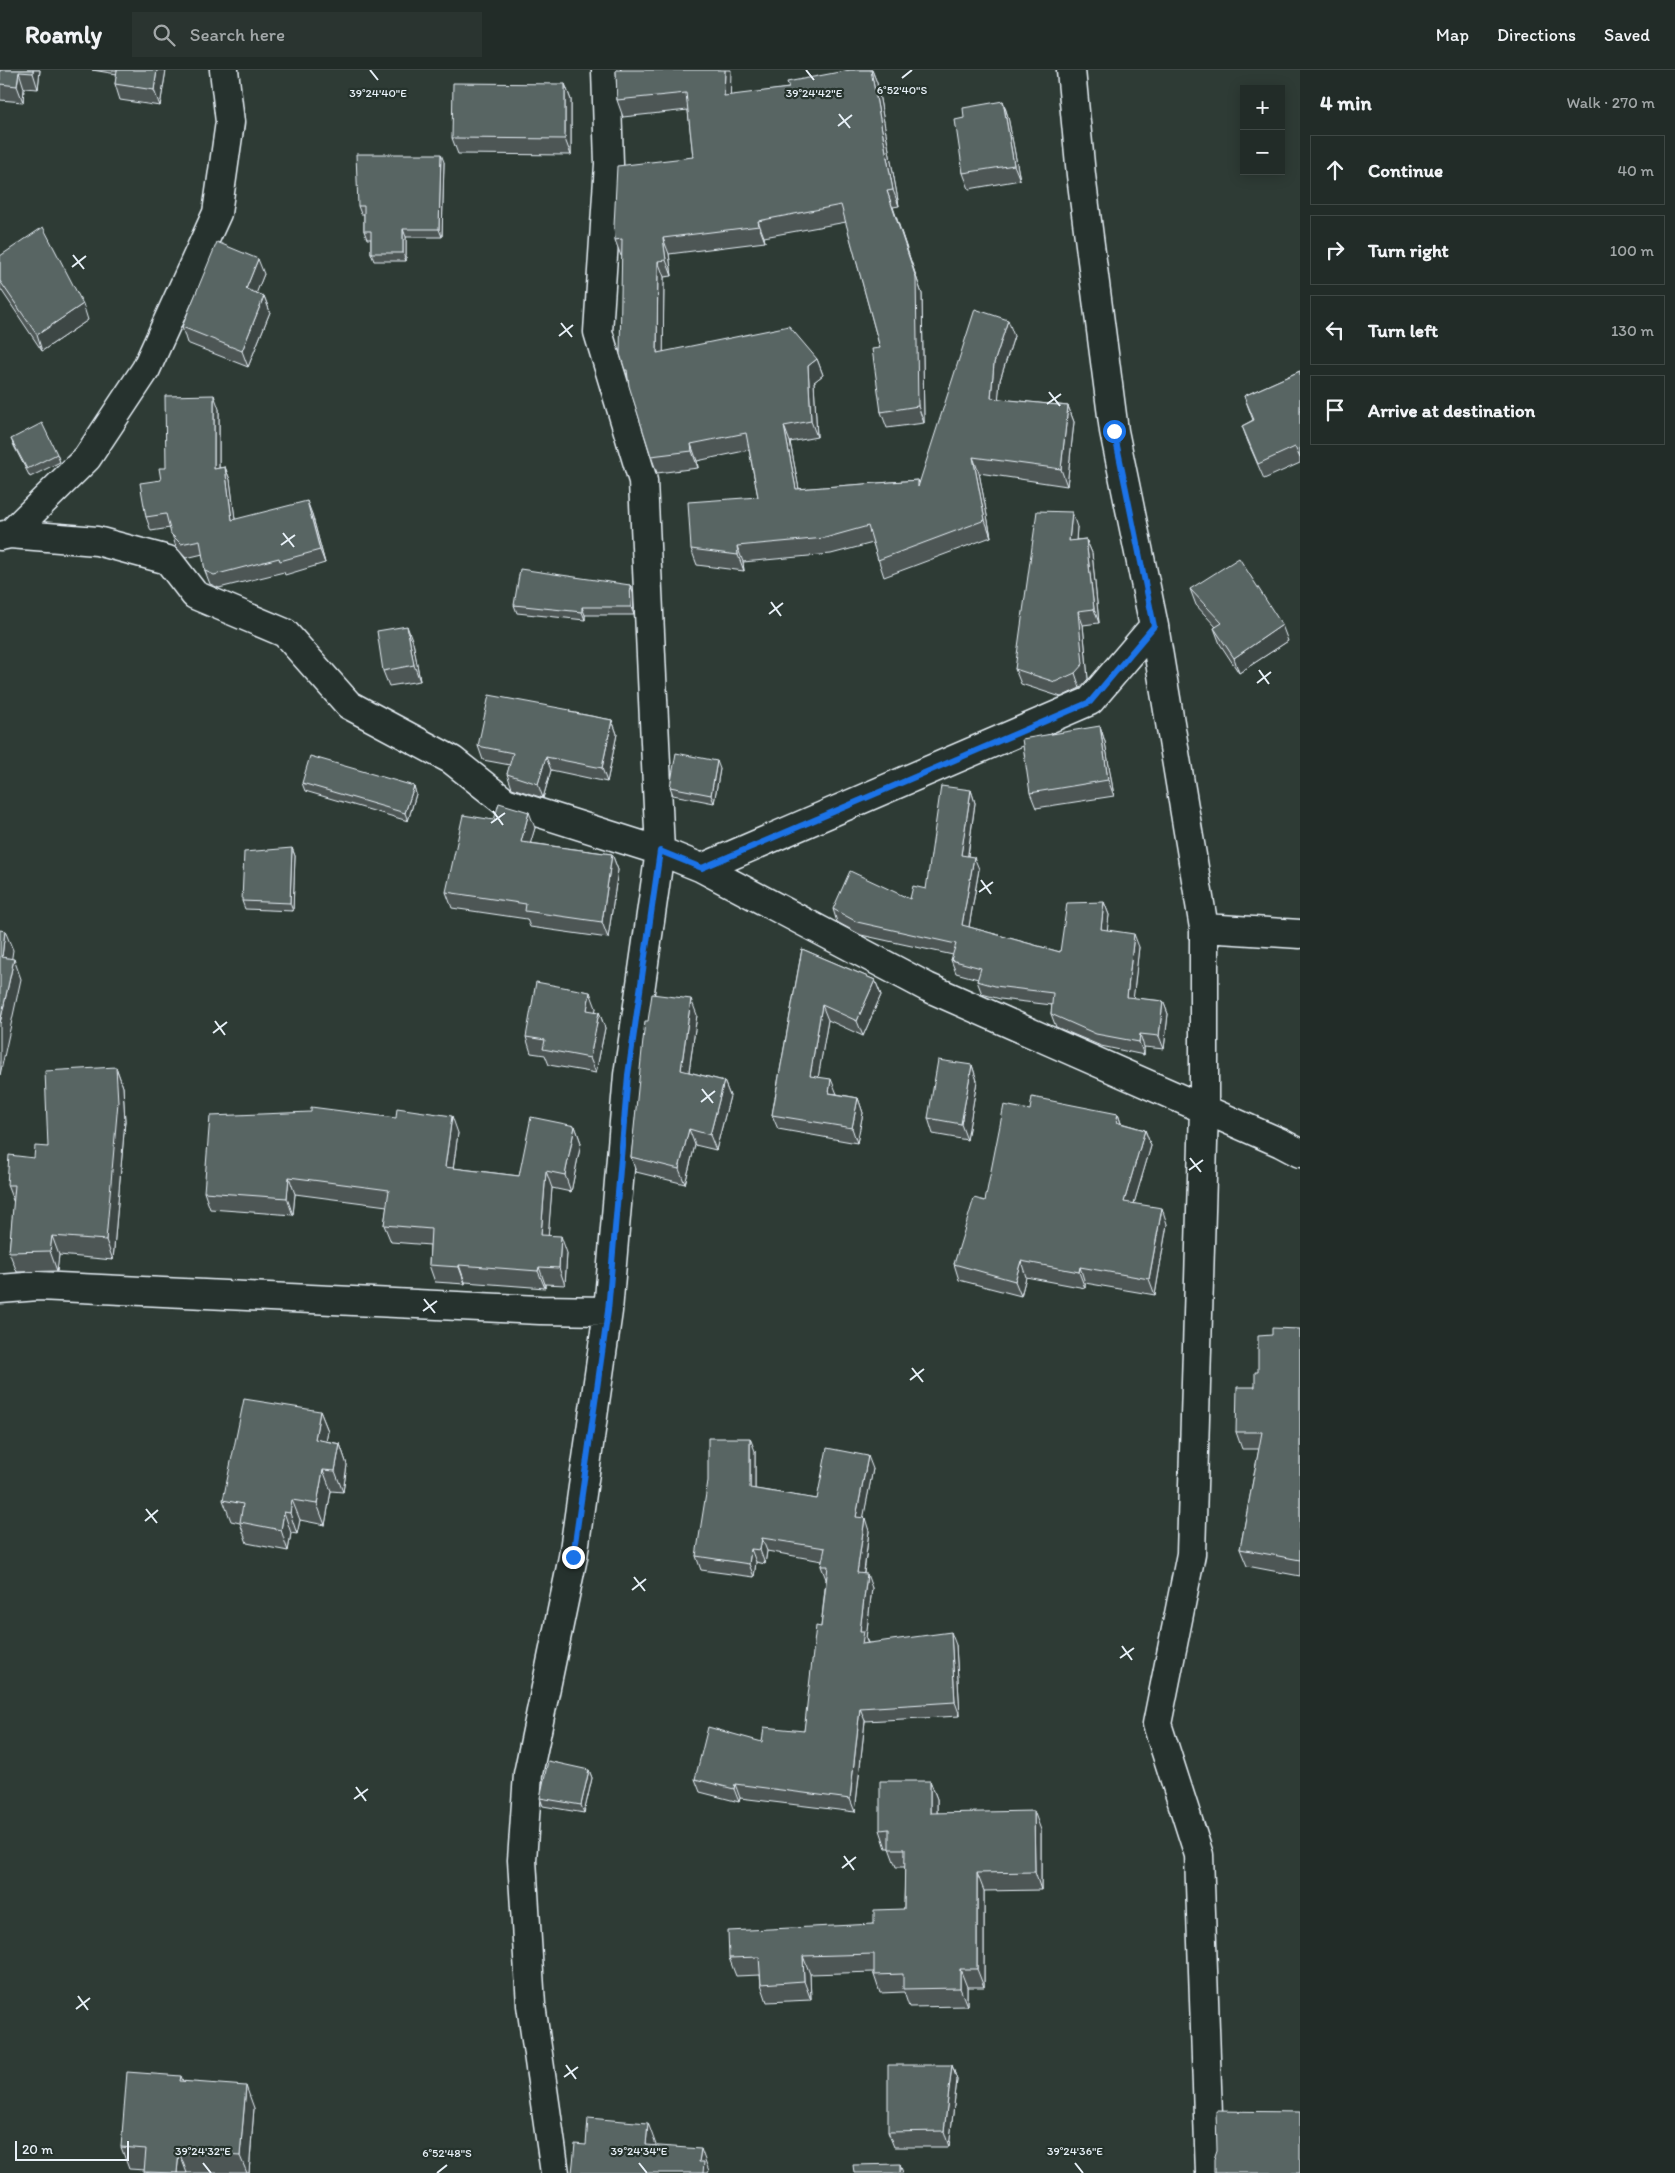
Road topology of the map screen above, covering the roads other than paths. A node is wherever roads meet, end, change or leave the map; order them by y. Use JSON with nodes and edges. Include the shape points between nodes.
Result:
{"nodes":[{"id":1,"x":224,"y":70,"type":"edge"},
{"id":2,"x":606,"y":70,"type":"edge"},
{"id":3,"x":1071,"y":70,"type":"edge"},
{"id":4,"x":5,"y":535,"type":"edge"},
{"id":5,"x":1154,"y":626,"type":"junction"},
{"id":6,"x":660,"y":851,"type":"junction"},
{"id":7,"x":702,"y":868,"type":"junction"},
{"id":8,"x":1204,"y":928,"type":"junction"},
{"id":9,"x":1300,"y":934,"type":"edge"},
{"id":10,"x":1204,"y":1109,"type":"junction"},
{"id":11,"x":1300,"y":1153,"type":"edge"},
{"id":12,"x":0,"y":1289,"type":"edge"},
{"id":13,"x":608,"y":1311,"type":"junction"},
{"id":14,"x":555,"y":2173,"type":"edge"},
{"id":15,"x":1210,"y":2173,"type":"edge"}],
"edges":[{"from":1,"to":4,"type":"street","via":[[230,122],[217,213],[146,369],[87,458]]},
{"from":2,"to":6,"type":"street","via":[[609,164],[598,332],[644,480]]},
{"from":3,"to":5,"type":"street","via":[[1114,431]]},
{"from":4,"to":6,"type":"street","via":[[97,541],[168,560],[195,595],[285,633],[349,705],[452,760],[505,802]]},
{"from":5,"to":7,"type":"street","via":[[1090,702]]},
{"from":5,"to":8,"type":"street"},
{"from":6,"to":7,"type":"street"},
{"from":6,"to":13,"type":"street","via":[[628,1075]]},
{"from":7,"to":10,"type":"street","via":[[926,987]]},
{"from":8,"to":9,"type":"street"},
{"from":8,"to":10,"type":"street"},
{"from":10,"to":11,"type":"street"},
{"from":10,"to":15,"type":"street","via":[[1191,1554],[1157,1724],[1199,1855]]},
{"from":12,"to":13,"type":"street","via":[[38,1286]]},
{"from":13,"to":14,"type":"street","via":[[573,1557],[528,1774],[522,1860],[531,2005]]}]}
